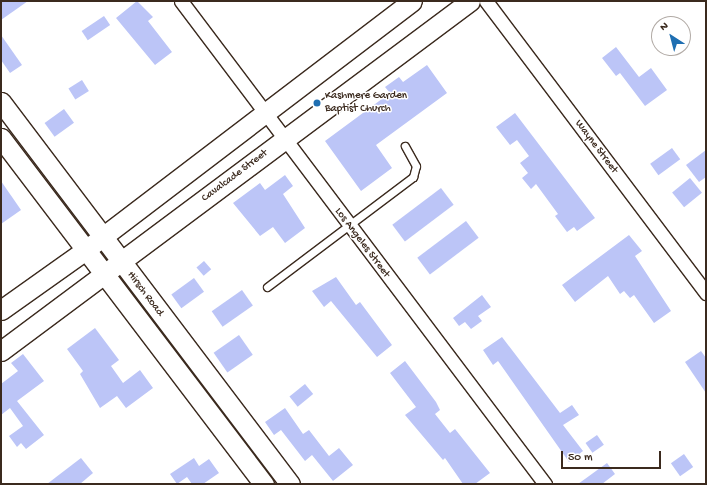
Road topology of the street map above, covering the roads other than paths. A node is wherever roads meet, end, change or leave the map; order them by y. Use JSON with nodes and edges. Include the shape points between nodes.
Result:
{"nodes":[{"id":1,"x":182,"y":1,"type":"edge"},
{"id":2,"x":412,"y":1,"type":"edge"},
{"id":3,"x":470,"y":1,"type":"edge"},
{"id":4,"x":486,"y":1,"type":"edge"},
{"id":5,"x":1,"y":102,"type":"edge"},
{"id":6,"x":263,"y":111,"type":"junction"},
{"id":7,"x":1,"y":138,"type":"edge"},
{"id":8,"x":283,"y":139,"type":"junction"},
{"id":9,"x":405,"y":146,"type":"dead end"},
{"id":10,"x":349,"y":226,"type":"junction"},
{"id":11,"x":101,"y":237,"type":"junction"},
{"id":12,"x":84,"y":251,"type":"junction"},
{"id":13,"x":121,"y":263,"type":"junction"},
{"id":14,"x":104,"y":276,"type":"junction"},
{"id":15,"x":268,"y":287,"type":"dead end"},
{"id":16,"x":706,"y":293,"type":"edge"},
{"id":17,"x":1,"y":310,"type":"edge"},
{"id":18,"x":1,"y":351,"type":"edge"},
{"id":19,"x":264,"y":484,"type":"edge"},
{"id":20,"x":290,"y":484,"type":"edge"},
{"id":21,"x":545,"y":484,"type":"edge"}],
"edges":[{"from":1,"to":6,"type":"street","name":"Los Angeles Street"},
{"from":2,"to":6,"type":"main road"},
{"from":3,"to":8,"type":"main road","name":"Cavalcade Street"},
{"from":4,"to":16,"type":"street","name":"Wayne Street"},
{"from":5,"to":11,"type":"main road","name":"Hirsch Road"},
{"from":6,"to":8,"type":"street","name":"Los Angeles Street"},
{"from":6,"to":11,"type":"main road"},
{"from":7,"to":12,"type":"main road","name":"Hirsch Road"},
{"from":8,"to":10,"type":"street","name":"Los Angeles Street"},
{"from":8,"to":13,"type":"main road","name":"Cavalcade Street"},
{"from":9,"to":10,"type":"lane","via":[[416,166],[413,177]]},
{"from":10,"to":15,"type":"lane"},
{"from":10,"to":21,"type":"street","name":"Los Angeles Street"},
{"from":11,"to":12,"type":"main road"},
{"from":11,"to":13,"type":"main road","name":"Hirsch Road"},
{"from":12,"to":14,"type":"main road","name":"Hirsch Road"},
{"from":12,"to":17,"type":"main road"},
{"from":13,"to":14,"type":"main road","name":"Cavalcade Street"},
{"from":13,"to":20,"type":"main road","name":"Hirsch Road"},
{"from":14,"to":18,"type":"main road","name":"Cavalcade Street"},
{"from":14,"to":19,"type":"main road","name":"Hirsch Road"}]}
